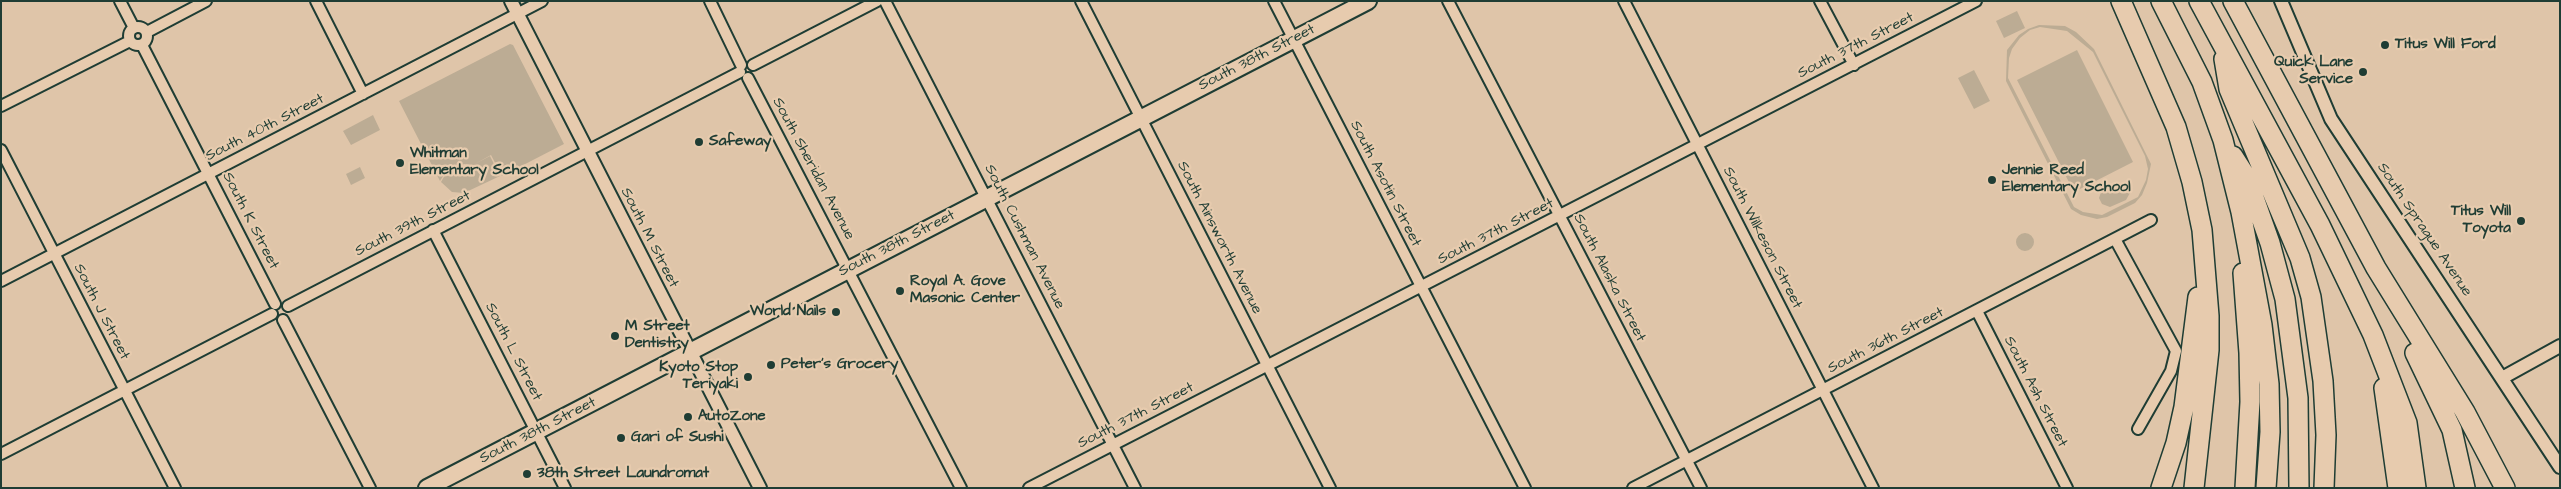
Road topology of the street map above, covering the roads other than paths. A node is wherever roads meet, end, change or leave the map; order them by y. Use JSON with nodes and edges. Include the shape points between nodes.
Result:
{"nodes":[{"id":1,"x":120,"y":1,"type":"edge"},
{"id":2,"x":206,"y":1,"type":"edge"},
{"id":3,"x":316,"y":1,"type":"edge"},
{"id":4,"x":511,"y":1,"type":"edge"},
{"id":5,"x":542,"y":1,"type":"edge"},
{"id":6,"x":710,"y":1,"type":"edge"},
{"id":7,"x":876,"y":1,"type":"edge"},
{"id":8,"x":885,"y":1,"type":"edge"},
{"id":9,"x":1081,"y":1,"type":"edge"},
{"id":10,"x":1274,"y":1,"type":"edge"},
{"id":11,"x":1368,"y":1,"type":"edge"},
{"id":12,"x":1448,"y":1,"type":"edge"},
{"id":13,"x":1624,"y":1,"type":"edge"},
{"id":14,"x":1820,"y":1,"type":"edge"},
{"id":15,"x":1976,"y":1,"type":"edge"},
{"id":16,"x":2107,"y":1,"type":"edge"},
{"id":17,"x":2121,"y":1,"type":"edge"},
{"id":18,"x":2160,"y":1,"type":"edge"},
{"id":19,"x":2198,"y":1,"type":"edge"},
{"id":20,"x":2233,"y":1,"type":"edge"},
{"id":21,"x":2240,"y":1,"type":"edge"},
{"id":22,"x":2281,"y":1,"type":"edge"},
{"id":23,"x":518,"y":14,"type":"junction"},
{"id":24,"x":134,"y":28,"type":"junction"},
{"id":25,"x":147,"y":32,"type":"junction"},
{"id":26,"x":1294,"y":39,"type":"junction"},
{"id":27,"x":130,"y":41,"type":"junction"},
{"id":28,"x":142,"y":45,"type":"junction"},
{"id":29,"x":2222,"y":45,"type":"junction"},
{"id":30,"x":2147,"y":57,"type":"junction"},
{"id":31,"x":1854,"y":65,"type":"junction"},
{"id":32,"x":743,"y":72,"type":"junction"},
{"id":33,"x":364,"y":94,"type":"junction"},
{"id":34,"x":2283,"y":95,"type":"junction"},
{"id":35,"x":1,"y":106,"type":"edge"},
{"id":36,"x":1141,"y":118,"type":"junction"},
{"id":37,"x":2224,"y":140,"type":"junction"},
{"id":38,"x":1698,"y":145,"type":"junction"},
{"id":39,"x":1,"y":150,"type":"edge"},
{"id":40,"x":586,"y":151,"type":"junction"},
{"id":41,"x":209,"y":174,"type":"junction"},
{"id":42,"x":987,"y":198,"type":"junction"},
{"id":43,"x":2241,"y":212,"type":"junction"},
{"id":44,"x":1560,"y":216,"type":"junction"},
{"id":45,"x":2151,"y":220,"type":"dead end"},
{"id":46,"x":433,"y":230,"type":"junction"},
{"id":47,"x":2202,"y":230,"type":"junction"},
{"id":48,"x":2115,"y":239,"type":"junction"},
{"id":49,"x":54,"y":254,"type":"junction"},
{"id":50,"x":2376,"y":268,"type":"junction"},
{"id":51,"x":848,"y":270,"type":"junction"},
{"id":52,"x":1,"y":281,"type":"edge"},
{"id":53,"x":1422,"y":287,"type":"junction"},
{"id":54,"x":288,"y":306,"type":"junction"},
{"id":55,"x":274,"y":309,"type":"junction"},
{"id":56,"x":1977,"y":311,"type":"junction"},
{"id":57,"x":283,"y":320,"type":"junction"},
{"id":58,"x":2373,"y":335,"type":"junction"},
{"id":59,"x":2560,"y":346,"type":"edge"},
{"id":60,"x":690,"y":352,"type":"junction"},
{"id":61,"x":1268,"y":366,"type":"junction"},
{"id":62,"x":2502,"y":378,"type":"junction"},
{"id":63,"x":124,"y":390,"type":"junction"},
{"id":64,"x":1822,"y":391,"type":"junction"},
{"id":65,"x":2138,"y":429,"type":"dead end"},
{"id":66,"x":536,"y":431,"type":"junction"},
{"id":67,"x":1113,"y":444,"type":"junction"},
{"id":68,"x":1,"y":454,"type":"edge"},
{"id":69,"x":1686,"y":460,"type":"junction"},
{"id":70,"x":2560,"y":467,"type":"edge"},
{"id":71,"x":174,"y":488,"type":"edge"},
{"id":72,"x":370,"y":488,"type":"edge"},
{"id":73,"x":427,"y":488,"type":"edge"},
{"id":74,"x":566,"y":488,"type":"edge"},
{"id":75,"x":760,"y":488,"type":"edge"},
{"id":76,"x":961,"y":488,"type":"edge"},
{"id":77,"x":1029,"y":488,"type":"edge"},
{"id":78,"x":1135,"y":488,"type":"edge"},
{"id":79,"x":1330,"y":488,"type":"edge"},
{"id":80,"x":1525,"y":488,"type":"edge"},
{"id":81,"x":1633,"y":488,"type":"edge"},
{"id":82,"x":1701,"y":488,"type":"edge"},
{"id":83,"x":1873,"y":488,"type":"edge"},
{"id":84,"x":2067,"y":488,"type":"edge"},
{"id":85,"x":2161,"y":488,"type":"edge"},
{"id":86,"x":2194,"y":488,"type":"edge"},
{"id":87,"x":2244,"y":488,"type":"edge"},
{"id":88,"x":2266,"y":488,"type":"edge"},
{"id":89,"x":2299,"y":488,"type":"edge"},
{"id":90,"x":2324,"y":488,"type":"edge"},
{"id":91,"x":2398,"y":488,"type":"edge"},
{"id":92,"x":2416,"y":488,"type":"edge"},
{"id":93,"x":2466,"y":488,"type":"edge"},
{"id":94,"x":2505,"y":488,"type":"edge"}],
"edges":[{"from":1,"to":24,"type":"street"},
{"from":2,"to":25,"type":"street"},
{"from":3,"to":33,"type":"street"},
{"from":4,"to":23,"type":"street","name":"South M Street"},
{"from":5,"to":23,"type":"street","name":"South 40th Street"},
{"from":6,"to":32,"type":"street","name":"South Sheridan Avenue"},
{"from":7,"to":32,"type":"street","via":[[753,65],[748,63]]},
{"from":8,"to":42,"type":"street","name":"South Cushman Avenue"},
{"from":9,"to":36,"type":"street","name":"South Ainsworth Avenue"},
{"from":10,"to":26,"type":"street","name":"South Asotin Street"},
{"from":11,"to":26,"type":"main road","name":"South 38th Street"},
{"from":12,"to":44,"type":"street","name":"South Alaska Street"},
{"from":13,"to":38,"type":"street","name":"South Wilkeson Street"},
{"from":14,"to":31,"type":"street"},
{"from":15,"to":31,"type":"street","name":"South 37th Street"},
{"from":16,"to":30,"type":"highway"},
{"from":17,"to":30,"type":"highway"},
{"from":18,"to":37,"type":"highway","via":[[2202,82]]},
{"from":19,"to":29,"type":"highway"},
{"from":20,"to":34,"type":"highway"},
{"from":21,"to":34,"type":"highway"},
{"from":22,"to":62,"type":"street","name":"South Sprague Avenue","via":[[2331,119]]},
{"from":23,"to":33,"type":"street","name":"South 40th Street"},
{"from":23,"to":40,"type":"street","name":"South M Street"},
{"from":24,"to":25,"type":"street","via":[[140,27]]},
{"from":24,"to":27,"type":"street","via":[[129,35]]},
{"from":25,"to":28,"type":"street","via":[[148,38]]},
{"from":26,"to":36,"type":"main road","name":"South 38th Street"},
{"from":26,"to":53,"type":"street","name":"South Asotin Street"},
{"from":27,"to":28,"type":"street"},
{"from":27,"to":35,"type":"street"},
{"from":28,"to":41,"type":"street","name":"South K Street"},
{"from":29,"to":58,"type":"highway","via":[[2311,208]]},
{"from":29,"to":90,"type":"highway","via":[[2229,89],[2300,258],[2311,297],[2323,381]]},
{"from":30,"to":47,"type":"highway","via":[[2176,127]]},
{"from":31,"to":38,"type":"street","name":"South 37th Street"},
{"from":32,"to":40,"type":"street","name":"South 39th Street"},
{"from":32,"to":51,"type":"street","name":"South Sheridan Avenue"},
{"from":33,"to":41,"type":"street","name":"South 40th Street"},
{"from":34,"to":50,"type":"highway"},
{"from":36,"to":42,"type":"main road","name":"South 38th Street"},
{"from":36,"to":61,"type":"street","name":"South Ainsworth Avenue"},
{"from":37,"to":43,"type":"highway"},
{"from":37,"to":89,"type":"highway","via":[[2247,178],[2285,299],[2298,398]]},
{"from":38,"to":44,"type":"street","name":"South 37th Street"},
{"from":38,"to":64,"type":"street","name":"South Wilkeson Street"},
{"from":39,"to":49,"type":"street","name":"South J Street"},
{"from":40,"to":46,"type":"street","name":"South 39th Street"},
{"from":40,"to":60,"type":"street","name":"South M Street"},
{"from":41,"to":49,"type":"street","name":"South 40th Street"},
{"from":41,"to":55,"type":"street","name":"South K Street"},
{"from":42,"to":51,"type":"main road","name":"South 38th Street"},
{"from":42,"to":67,"type":"street","name":"South Cushman Avenue"},
{"from":43,"to":87,"type":"highway","via":[[2249,353],[2249,437]]},
{"from":43,"to":88,"type":"highway","via":[[2262,325],[2269,384]]},
{"from":44,"to":53,"type":"street","name":"South 37th Street"},
{"from":44,"to":69,"type":"street","name":"South Alaska Street"},
{"from":45,"to":48,"type":"street","name":"South 36th Street"},
{"from":46,"to":54,"type":"street","name":"South 39th Street"},
{"from":46,"to":66,"type":"street","name":"South L Street"},
{"from":47,"to":85,"type":"highway","via":[[2189,378],[2176,443]]},
{"from":47,"to":86,"type":"highway","via":[[2209,350]]},
{"from":48,"to":56,"type":"street","name":"South 36th Street"},
{"from":48,"to":65,"type":"street","via":[[2176,351],[2171,371]]},
{"from":49,"to":52,"type":"street","name":"South 40th Street"},
{"from":49,"to":63,"type":"street","name":"South J Street"},
{"from":50,"to":93,"type":"highway","via":[[2446,415]]},
{"from":50,"to":94,"type":"highway","via":[[2465,412]]},
{"from":51,"to":60,"type":"main road","name":"South 38th Street"},
{"from":51,"to":76,"type":"street","name":"South Sheridan Avenue"},
{"from":53,"to":61,"type":"street","name":"South 37th Street"},
{"from":53,"to":80,"type":"street","name":"South Asotin Street"},
{"from":54,"to":55,"type":"street","via":[[280,302]]},
{"from":54,"to":57,"type":"street","via":[[289,314]]},
{"from":55,"to":57,"type":"street","via":[[276,318]]},
{"from":55,"to":63,"type":"street"},
{"from":56,"to":64,"type":"street","name":"South 36th Street"},
{"from":56,"to":84,"type":"street","name":"South Ash Street"},
{"from":57,"to":72,"type":"street"},
{"from":58,"to":91,"type":"highway","via":[[2388,407]]},
{"from":58,"to":92,"type":"highway","via":[[2407,423]]},
{"from":59,"to":62,"type":"street"},
{"from":60,"to":66,"type":"main road","name":"South 38th Street"},
{"from":60,"to":75,"type":"street","name":"South M Street"},
{"from":61,"to":67,"type":"street","name":"South 37th Street"},
{"from":61,"to":79,"type":"street","name":"South Ainsworth Avenue"},
{"from":62,"to":70,"type":"street","name":"South Sprague Avenue"},
{"from":63,"to":68,"type":"street"},
{"from":63,"to":71,"type":"street","name":"South J Street"},
{"from":64,"to":69,"type":"street","name":"South 36th Street"},
{"from":64,"to":83,"type":"street","name":"South Wilkeson Street"},
{"from":66,"to":73,"type":"main road","name":"South 38th Street"},
{"from":66,"to":74,"type":"street","name":"South L Street"},
{"from":67,"to":77,"type":"street","name":"South 37th Street"},
{"from":67,"to":78,"type":"street","name":"South Cushman Avenue"},
{"from":69,"to":81,"type":"street","name":"South 36th Street"},
{"from":69,"to":82,"type":"street","name":"South Alaska Street"}]}
